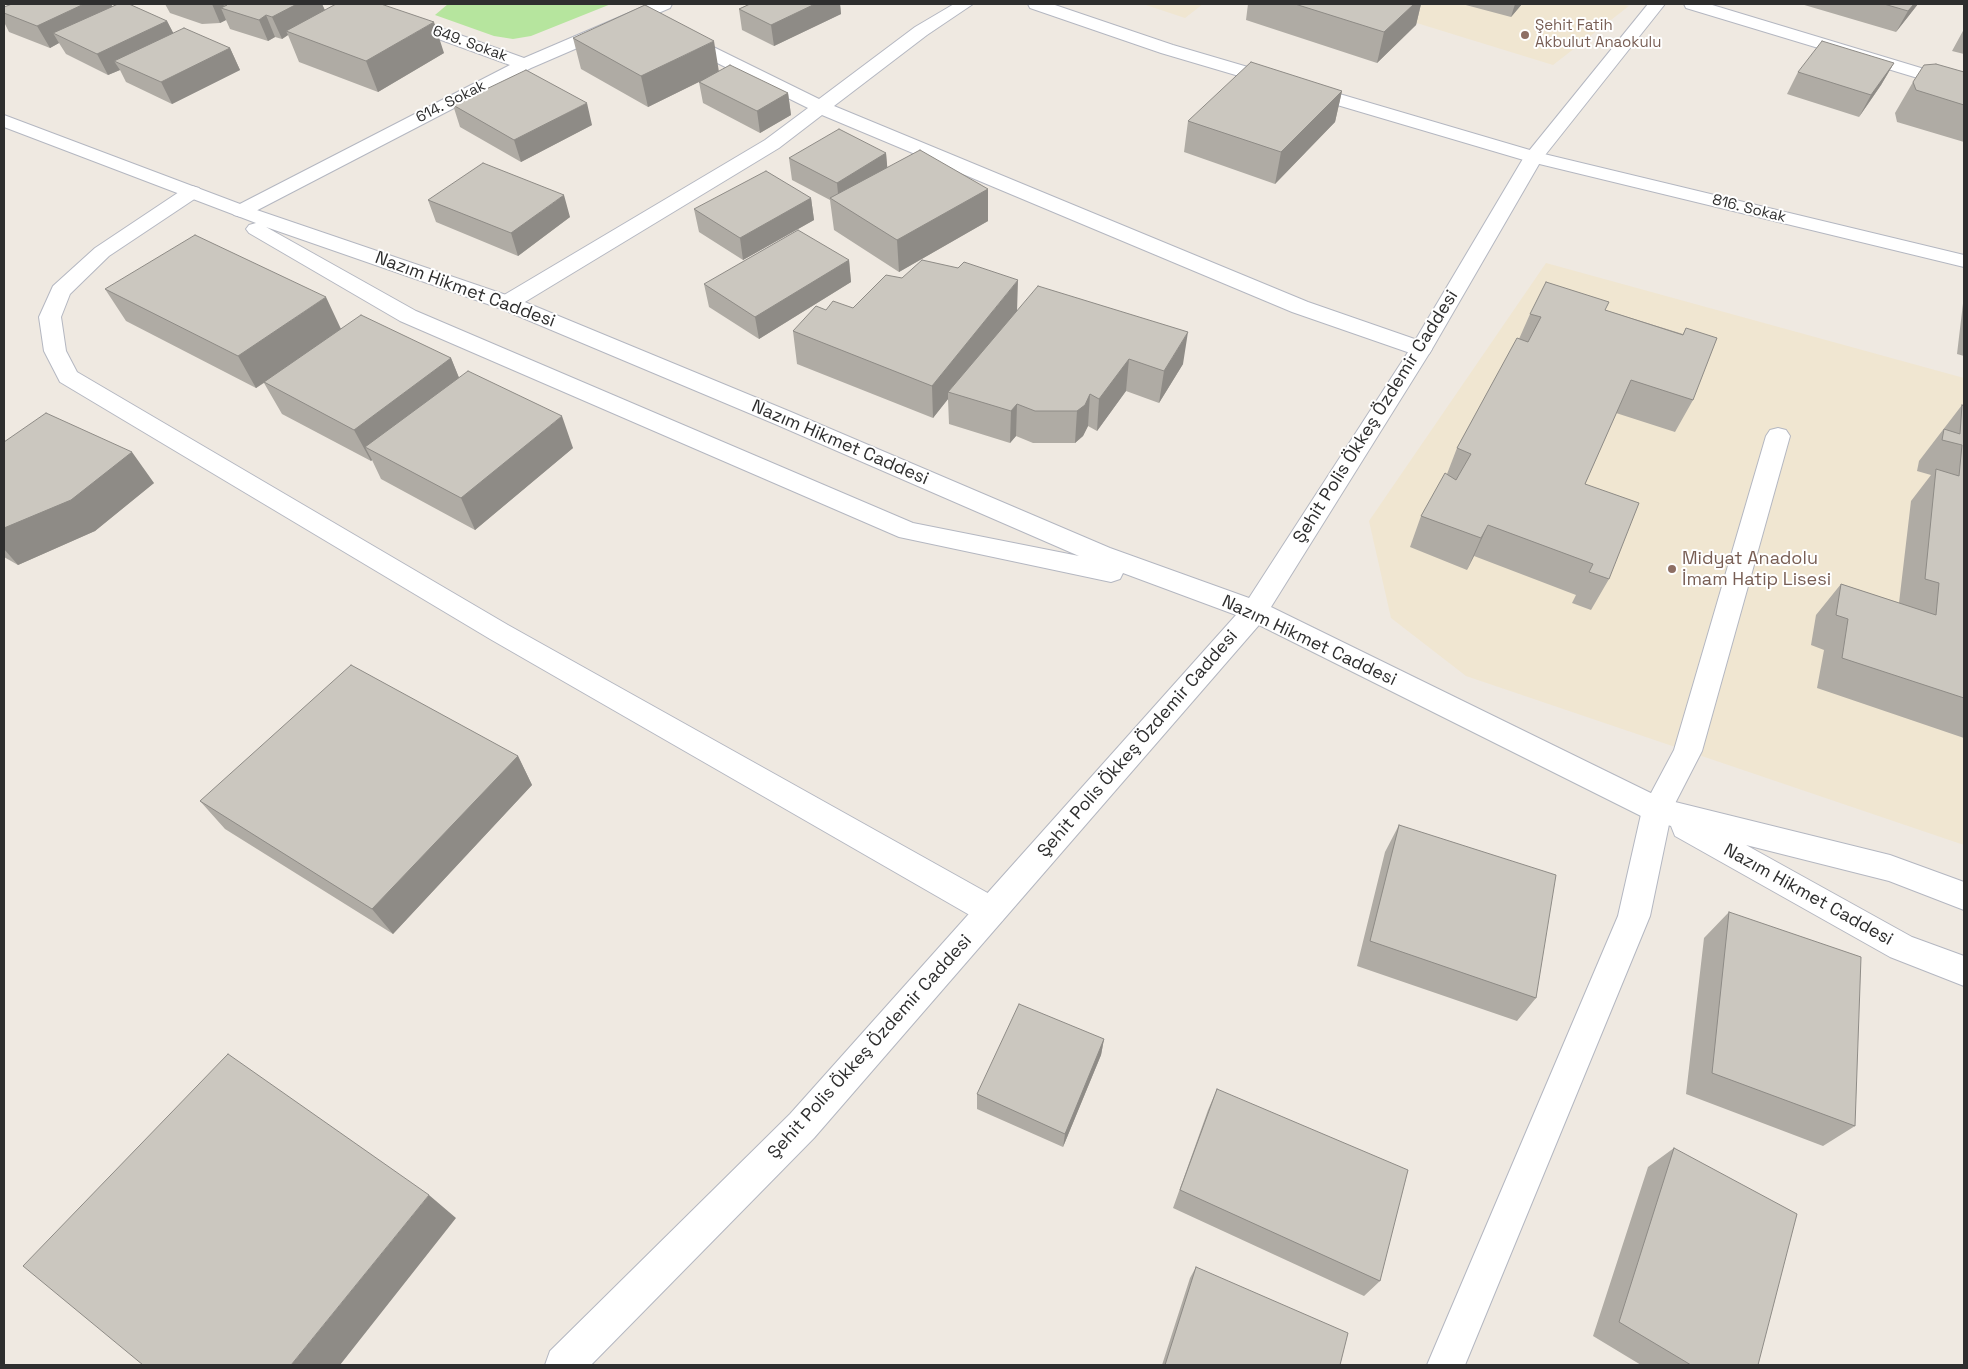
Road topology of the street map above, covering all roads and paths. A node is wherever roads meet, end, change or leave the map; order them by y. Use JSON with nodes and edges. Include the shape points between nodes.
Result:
{"nodes":[{"id":1,"x":359,"y":4,"type":"edge"},
{"id":2,"x":664,"y":4,"type":"edge"},
{"id":3,"x":965,"y":4,"type":"edge"},
{"id":4,"x":1036,"y":4,"type":"edge"},
{"id":5,"x":1657,"y":4,"type":"edge"},
{"id":6,"x":1692,"y":4,"type":"edge"},
{"id":7,"x":1720,"y":8,"type":"edge"},
{"id":8,"x":637,"y":16,"type":"junction"},
{"id":9,"x":525,"y":64,"type":"junction"},
{"id":10,"x":1964,"y":87,"type":"edge"},
{"id":11,"x":820,"y":107,"type":"junction"},
{"id":12,"x":4,"y":120,"type":"edge"},
{"id":13,"x":1534,"y":157,"type":"junction"},
{"id":14,"x":192,"y":192,"type":"junction"},
{"id":15,"x":241,"y":211,"type":"junction"},
{"id":16,"x":1964,"y":261,"type":"edge"},
{"id":17,"x":506,"y":303,"type":"junction"},
{"id":18,"x":1421,"y":349,"type":"junction"},
{"id":19,"x":1778,"y":436,"type":"dead end"},
{"id":20,"x":1194,"y":589,"type":"junction"},
{"id":21,"x":1255,"y":612,"type":"junction"},
{"id":22,"x":1657,"y":810,"type":"junction"},
{"id":23,"x":1964,"y":896,"type":"edge"},
{"id":24,"x":992,"y":911,"type":"junction"},
{"id":25,"x":1964,"y":971,"type":"edge"},
{"id":26,"x":564,"y":1365,"type":"edge"},
{"id":27,"x":1446,"y":1365,"type":"edge"}],
"edges":[{"from":1,"to":9,"type":"street","name":"649. Sokak"},
{"from":2,"to":8,"type":"street","name":"614. Sokak"},
{"from":3,"to":11,"type":"street","via":[[921,31]]},
{"from":4,"to":13,"type":"street","name":"816. Sokak","via":[[1167,48]]},
{"from":5,"to":13,"type":"street","name":"Şehit Polis Ökkeş Özdemir Caddesi"},
{"from":6,"to":7,"type":"street"},
{"from":7,"to":10,"type":"street"},
{"from":8,"to":9,"type":"street","name":"614. Sokak"},
{"from":8,"to":11,"type":"street"},
{"from":9,"to":15,"type":"street","name":"614. Sokak"},
{"from":11,"to":17,"type":"street","via":[[772,144]]},
{"from":11,"to":18,"type":"street","via":[[1300,307]]},
{"from":12,"to":14,"type":"street","name":"Nazım Hikmet Caddesi"},
{"from":13,"to":16,"type":"street","name":"816. Sokak"},
{"from":13,"to":18,"type":"street","name":"Şehit Polis Ökkeş Özdemir Caddesi"},
{"from":14,"to":15,"type":"street","name":"Nazım Hikmet Caddesi"},
{"from":14,"to":20,"type":"street","via":[[408,316],[908,531]]},
{"from":14,"to":24,"type":"street","via":[[102,252],[61,291],[50,317],[55,352],[68,377],[491,627]]},
{"from":15,"to":17,"type":"street","name":"Nazım Hikmet Caddesi"},
{"from":17,"to":20,"type":"street","name":"Nazım Hikmet Caddesi","via":[[1101,555]]},
{"from":18,"to":21,"type":"street","name":"Şehit Polis Ökkeş Özdemir Caddesi"},
{"from":19,"to":22,"type":"street","via":[[1688,751]]},
{"from":20,"to":21,"type":"street","name":"Nazım Hikmet Caddesi"},
{"from":21,"to":22,"type":"street","name":"Nazım Hikmet Caddesi"},
{"from":21,"to":24,"type":"street","name":"Şehit Polis Ökkeş Özdemir Caddesi"},
{"from":22,"to":23,"type":"street","name":"Nazım Hikmet Caddesi","via":[[1890,868]]},
{"from":22,"to":25,"type":"street","name":"Nazım Hikmet Caddesi","via":[[1901,947]]},
{"from":22,"to":27,"type":"street","via":[[1634,916]]},
{"from":24,"to":26,"type":"street","name":"Şehit Polis Ökkeş Özdemir Caddesi","via":[[802,1126]]}]}
